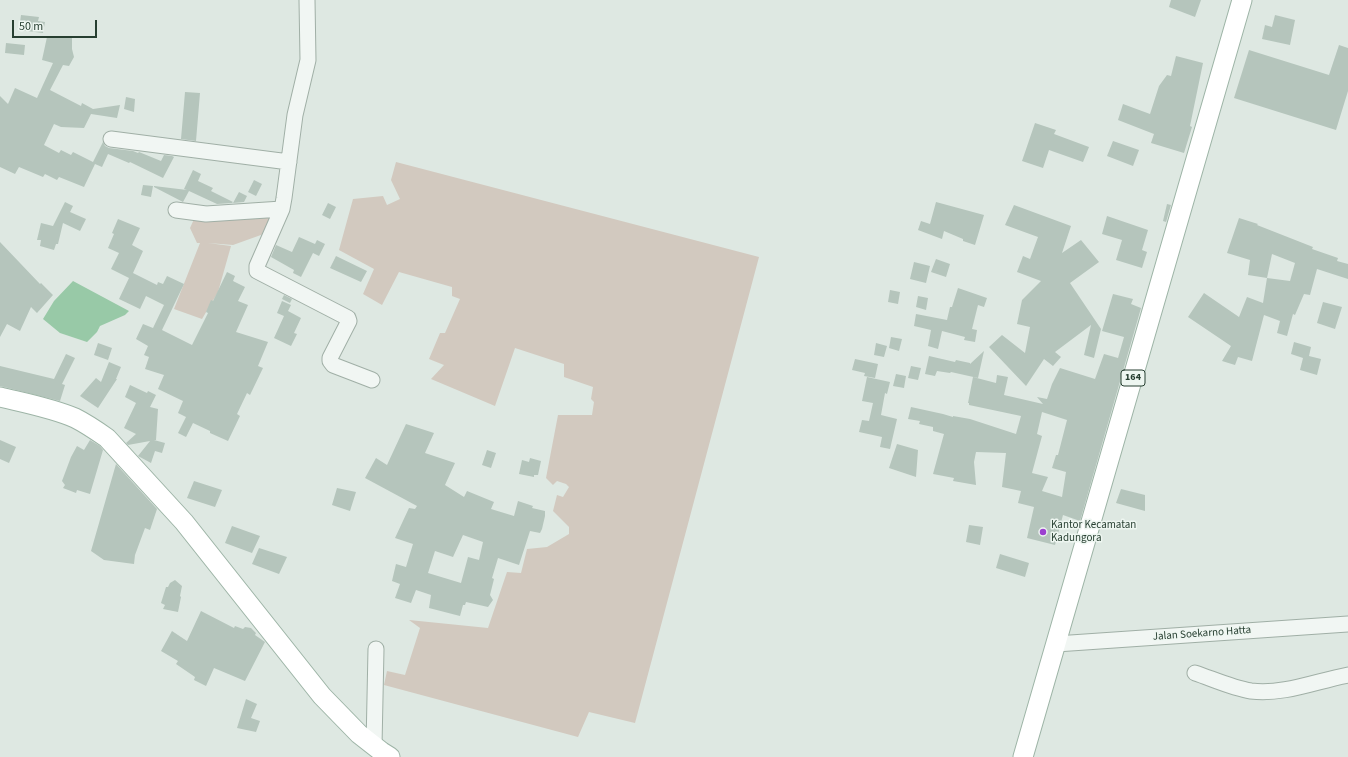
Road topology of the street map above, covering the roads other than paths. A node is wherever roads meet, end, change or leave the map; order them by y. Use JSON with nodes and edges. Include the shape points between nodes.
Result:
{"nodes":[{"id":1,"x":307,"y":0,"type":"edge"},
{"id":2,"x":1240,"y":1,"type":"edge"},
{"id":3,"x":111,"y":139,"type":"dead end"},
{"id":4,"x":289,"y":162,"type":"junction"},
{"id":5,"x":282,"y":209,"type":"junction"},
{"id":6,"x":176,"y":210,"type":"dead end"},
{"id":7,"x":372,"y":380,"type":"dead end"},
{"id":8,"x":0,"y":397,"type":"edge"},
{"id":9,"x":1348,"y":624,"type":"edge"},
{"id":10,"x":1056,"y":644,"type":"junction"},
{"id":11,"x":376,"y":648,"type":"dead end"},
{"id":12,"x":1195,"y":673,"type":"dead end"},
{"id":13,"x":1348,"y":674,"type":"edge"},
{"id":14,"x":374,"y":746,"type":"junction"},
{"id":15,"x":390,"y":757,"type":"edge"},
{"id":16,"x":1023,"y":757,"type":"edge"}],
"edges":[{"from":1,"to":4,"type":"street","via":[[308,60],[295,115]]},
{"from":2,"to":10,"type":"main road","number":"164"},
{"from":3,"to":4,"type":"street"},
{"from":4,"to":5,"type":"street"},
{"from":5,"to":6,"type":"street","via":[[206,214]]},
{"from":5,"to":7,"type":"street","via":[[257,271],[348,318],[349,321],[330,361],[333,365]]},
{"from":8,"to":14,"type":"main road","via":[[61,413],[95,429],[107,438],[184,522],[322,696]]},
{"from":9,"to":10,"type":"street","name":"Jalan Soekarno Hatta"},
{"from":10,"to":16,"type":"main road","number":"164"},
{"from":11,"to":14,"type":"street"},
{"from":12,"to":13,"type":"street","via":[[1244,689],[1269,692]]},
{"from":14,"to":15,"type":"main road"}]}
